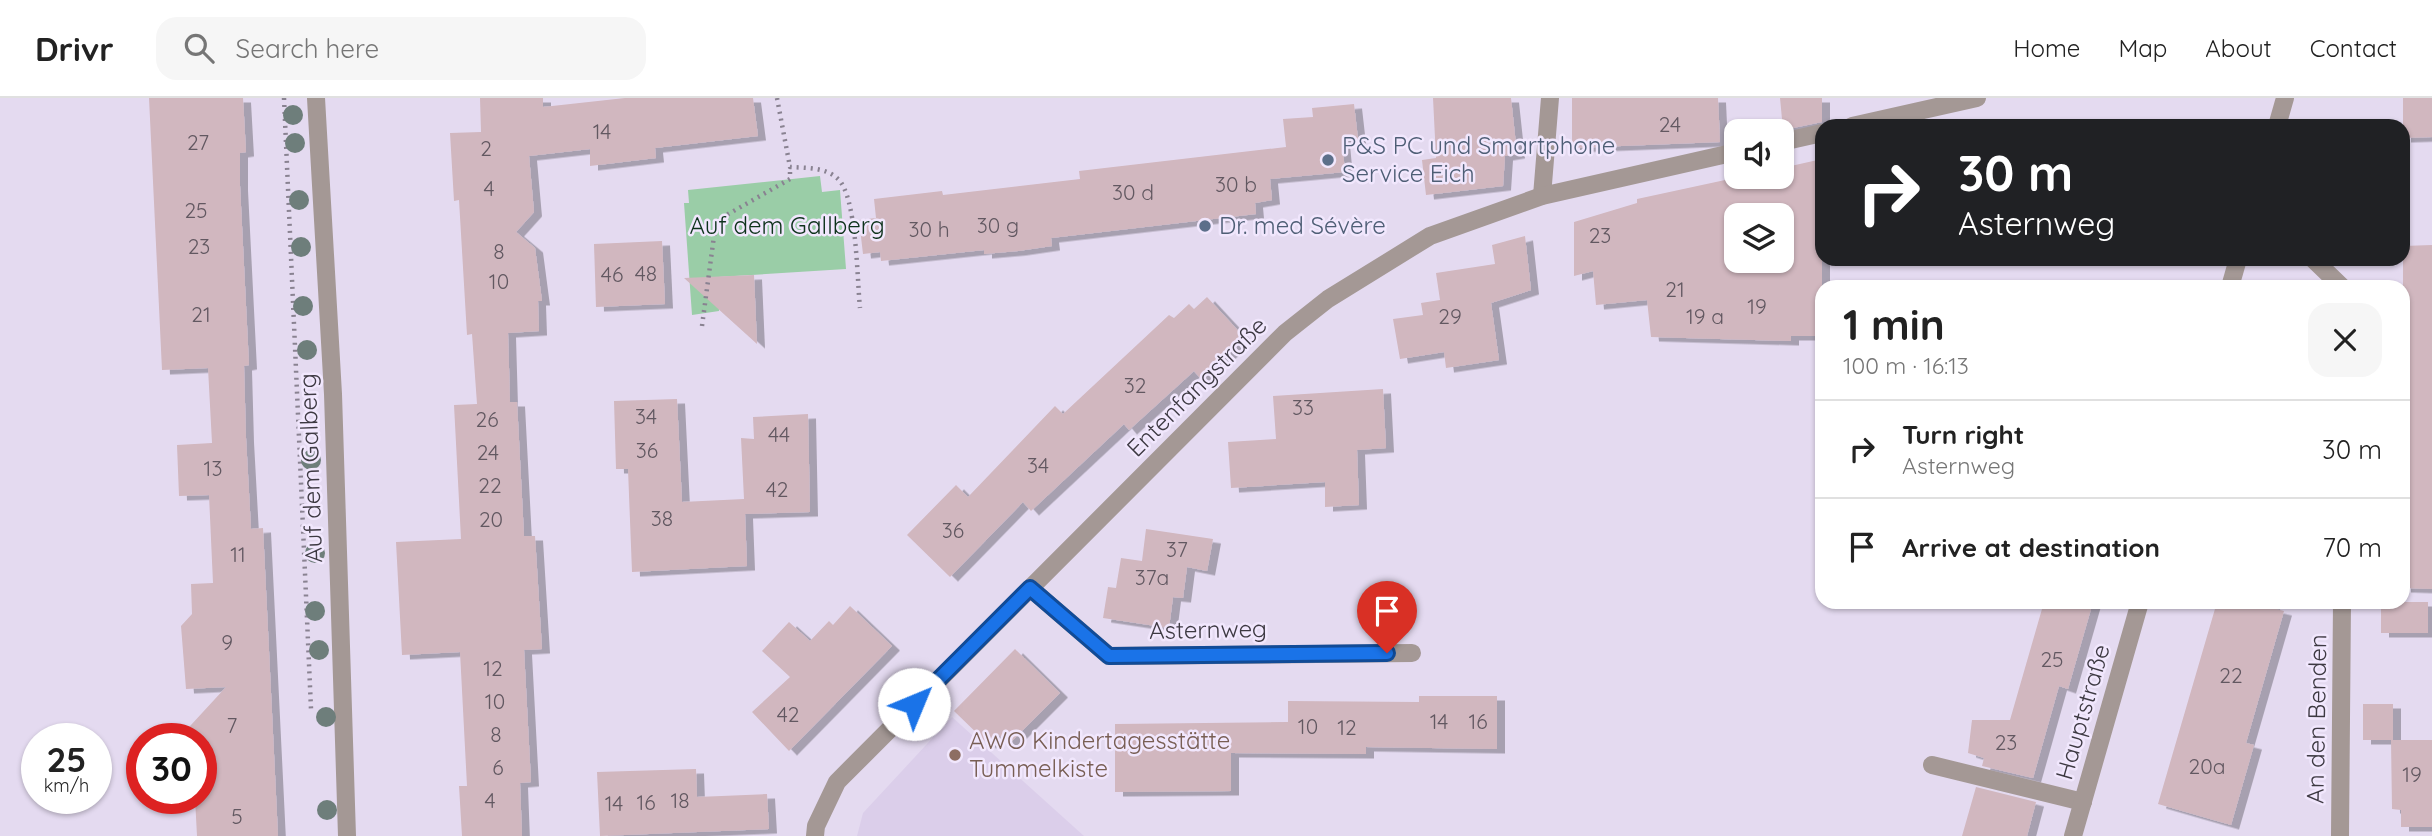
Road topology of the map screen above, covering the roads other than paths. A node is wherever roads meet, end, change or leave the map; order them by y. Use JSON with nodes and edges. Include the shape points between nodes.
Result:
{"nodes":[{"id":1,"x":316,"y":98,"type":"edge"},
{"id":2,"x":1550,"y":98,"type":"edge"},
{"id":3,"x":1977,"y":98,"type":"edge"},
{"id":4,"x":2285,"y":98,"type":"edge"},
{"id":5,"x":1883,"y":119,"type":"edge"},
{"id":6,"x":2279,"y":119,"type":"edge"},
{"id":7,"x":1815,"y":135,"type":"edge"},
{"id":8,"x":1794,"y":139,"type":"edge"},
{"id":9,"x":1724,"y":155,"type":"edge"},
{"id":10,"x":1542,"y":196,"type":"junction"},
{"id":11,"x":2320,"y":266,"type":"edge"},
{"id":12,"x":2335,"y":280,"type":"edge"},
{"id":13,"x":1030,"y":588,"type":"junction"},
{"id":14,"x":2138,"y":609,"type":"edge"},
{"id":15,"x":2342,"y":609,"type":"edge"},
{"id":16,"x":1412,"y":653,"type":"dead end"},
{"id":17,"x":1932,"y":765,"type":"dead end"},
{"id":18,"x":2083,"y":802,"type":"junction"},
{"id":19,"x":347,"y":836,"type":"edge"},
{"id":20,"x":816,"y":836,"type":"edge"},
{"id":21,"x":2073,"y":836,"type":"edge"},
{"id":22,"x":2340,"y":836,"type":"edge"}],
"edges":[{"from":1,"to":19,"type":"street","name":"Auf dem Galberg","via":[[333,394]]},
{"from":2,"to":10,"type":"street"},
{"from":3,"to":5,"type":"street"},
{"from":4,"to":6,"type":"street"},
{"from":7,"to":8,"type":"street"},
{"from":9,"to":10,"type":"street","name":"Entenfangstraße"},
{"from":10,"to":13,"type":"street","name":"Entenfangstraße","via":[[1430,236],[1328,299],[1285,333]]},
{"from":11,"to":12,"type":"street"},
{"from":13,"to":16,"type":"street","name":"Asternweg","via":[[1109,656]]},
{"from":13,"to":20,"type":"street","name":"Entenfangstraße","via":[[837,782],[816,826]]},
{"from":14,"to":18,"type":"street","name":"Hauptstraße"},
{"from":15,"to":22,"type":"street","name":"An den Benden"},
{"from":17,"to":18,"type":"street"},
{"from":18,"to":21,"type":"street","name":"Hauptstraße"}]}
